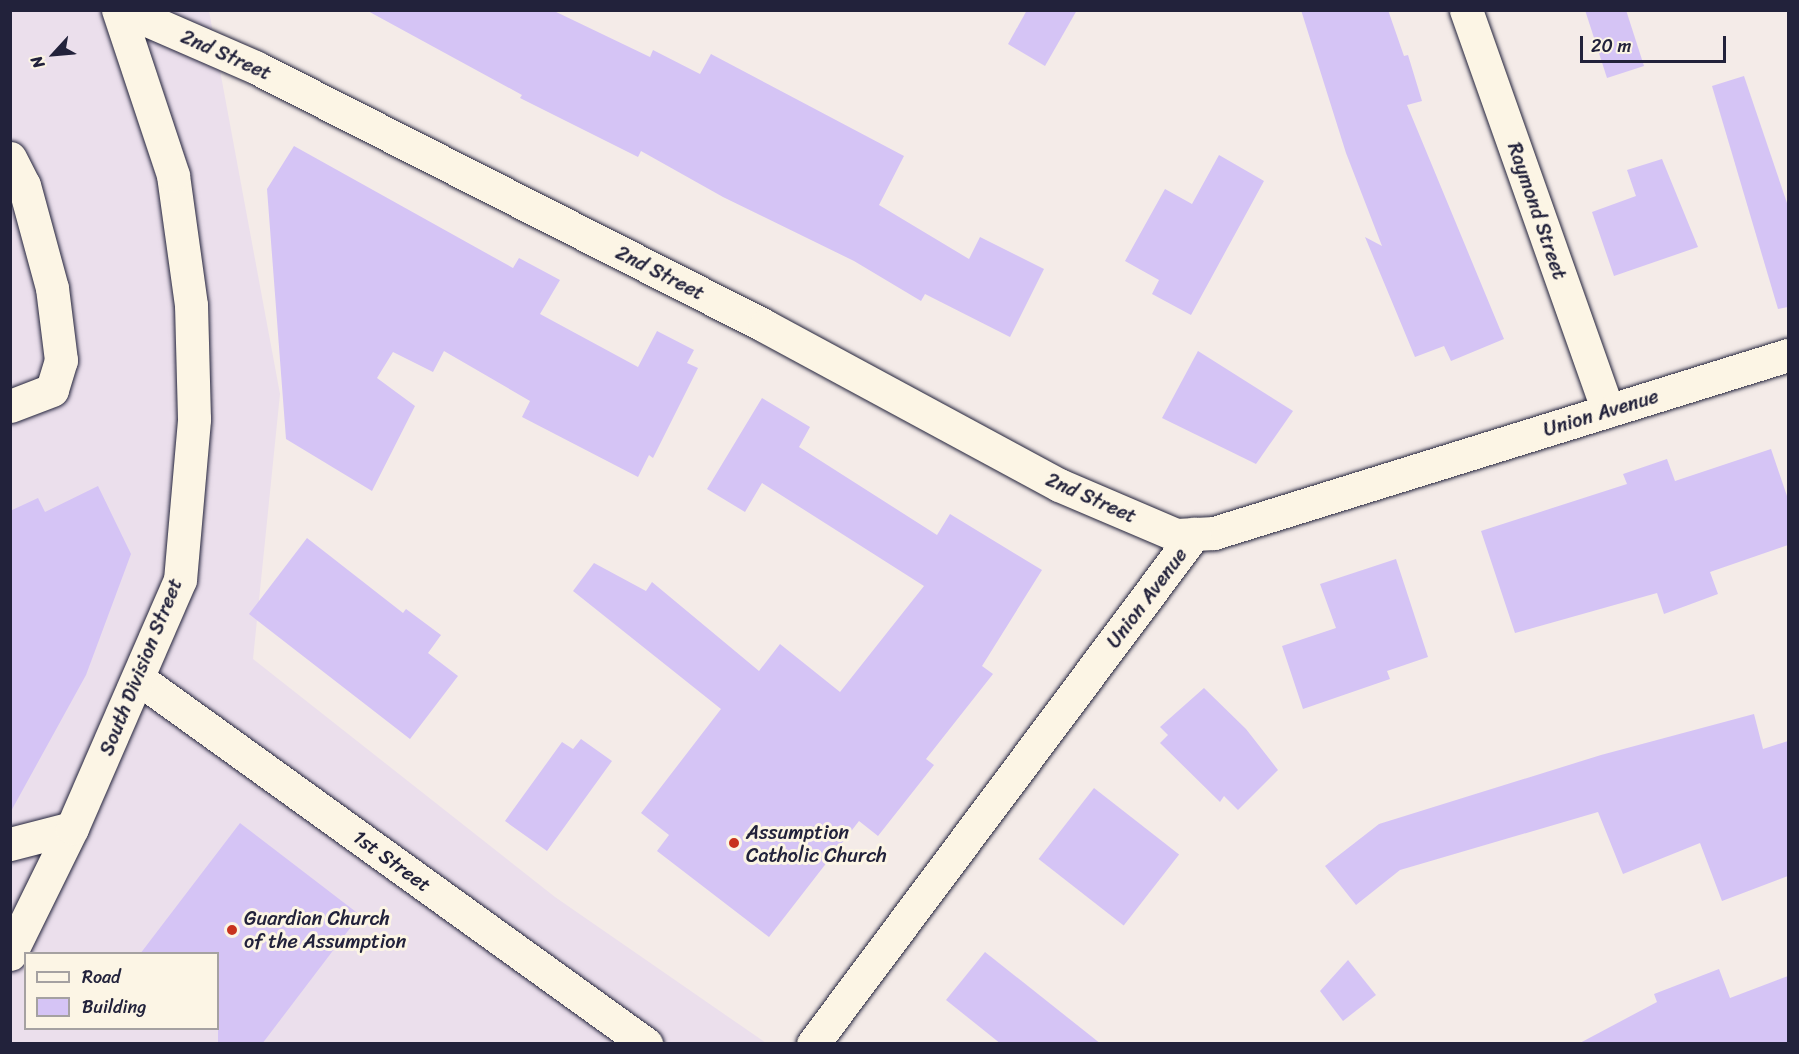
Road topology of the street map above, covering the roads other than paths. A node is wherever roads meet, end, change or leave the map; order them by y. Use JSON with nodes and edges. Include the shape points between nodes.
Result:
{"nodes":[{"id":1,"x":118,"y":10,"type":"edge"},
{"id":2,"x":124,"y":10,"type":"edge"},
{"id":3,"x":1466,"y":10,"type":"edge"},
{"id":4,"x":10,"y":158,"type":"edge"},
{"id":5,"x":1788,"y":355,"type":"edge"},
{"id":6,"x":10,"y":406,"type":"edge"},
{"id":7,"x":1608,"y":411,"type":"junction"},
{"id":8,"x":1194,"y":534,"type":"junction"},
{"id":9,"x":139,"y":680,"type":"junction"},
{"id":10,"x":72,"y":828,"type":"junction"},
{"id":11,"x":10,"y":844,"type":"edge"},
{"id":12,"x":10,"y":954,"type":"edge"},
{"id":13,"x":646,"y":1044,"type":"edge"},
{"id":14,"x":813,"y":1044,"type":"edge"}],
"edges":[{"from":1,"to":9,"type":"street","name":"South Division Street","via":[[173,176],[191,305],[194,419],[180,580]]},
{"from":2,"to":8,"type":"street","name":"2nd Street","via":[[277,77],[765,326],[1059,485],[1176,535]]},
{"from":3,"to":7,"type":"street","name":"Raymond Street"},
{"from":4,"to":6,"type":"street","via":[[24,185],[52,288],[61,360],[52,390]]},
{"from":5,"to":7,"type":"street","name":"Union Avenue"},
{"from":7,"to":8,"type":"street","name":"Union Avenue","via":[[1214,533]]},
{"from":8,"to":14,"type":"street","name":"Union Avenue"},
{"from":9,"to":10,"type":"street","name":"South Division Street"},
{"from":9,"to":13,"type":"street","name":"1st Street"},
{"from":10,"to":11,"type":"street"},
{"from":10,"to":12,"type":"street","name":"South Division Street"}]}
